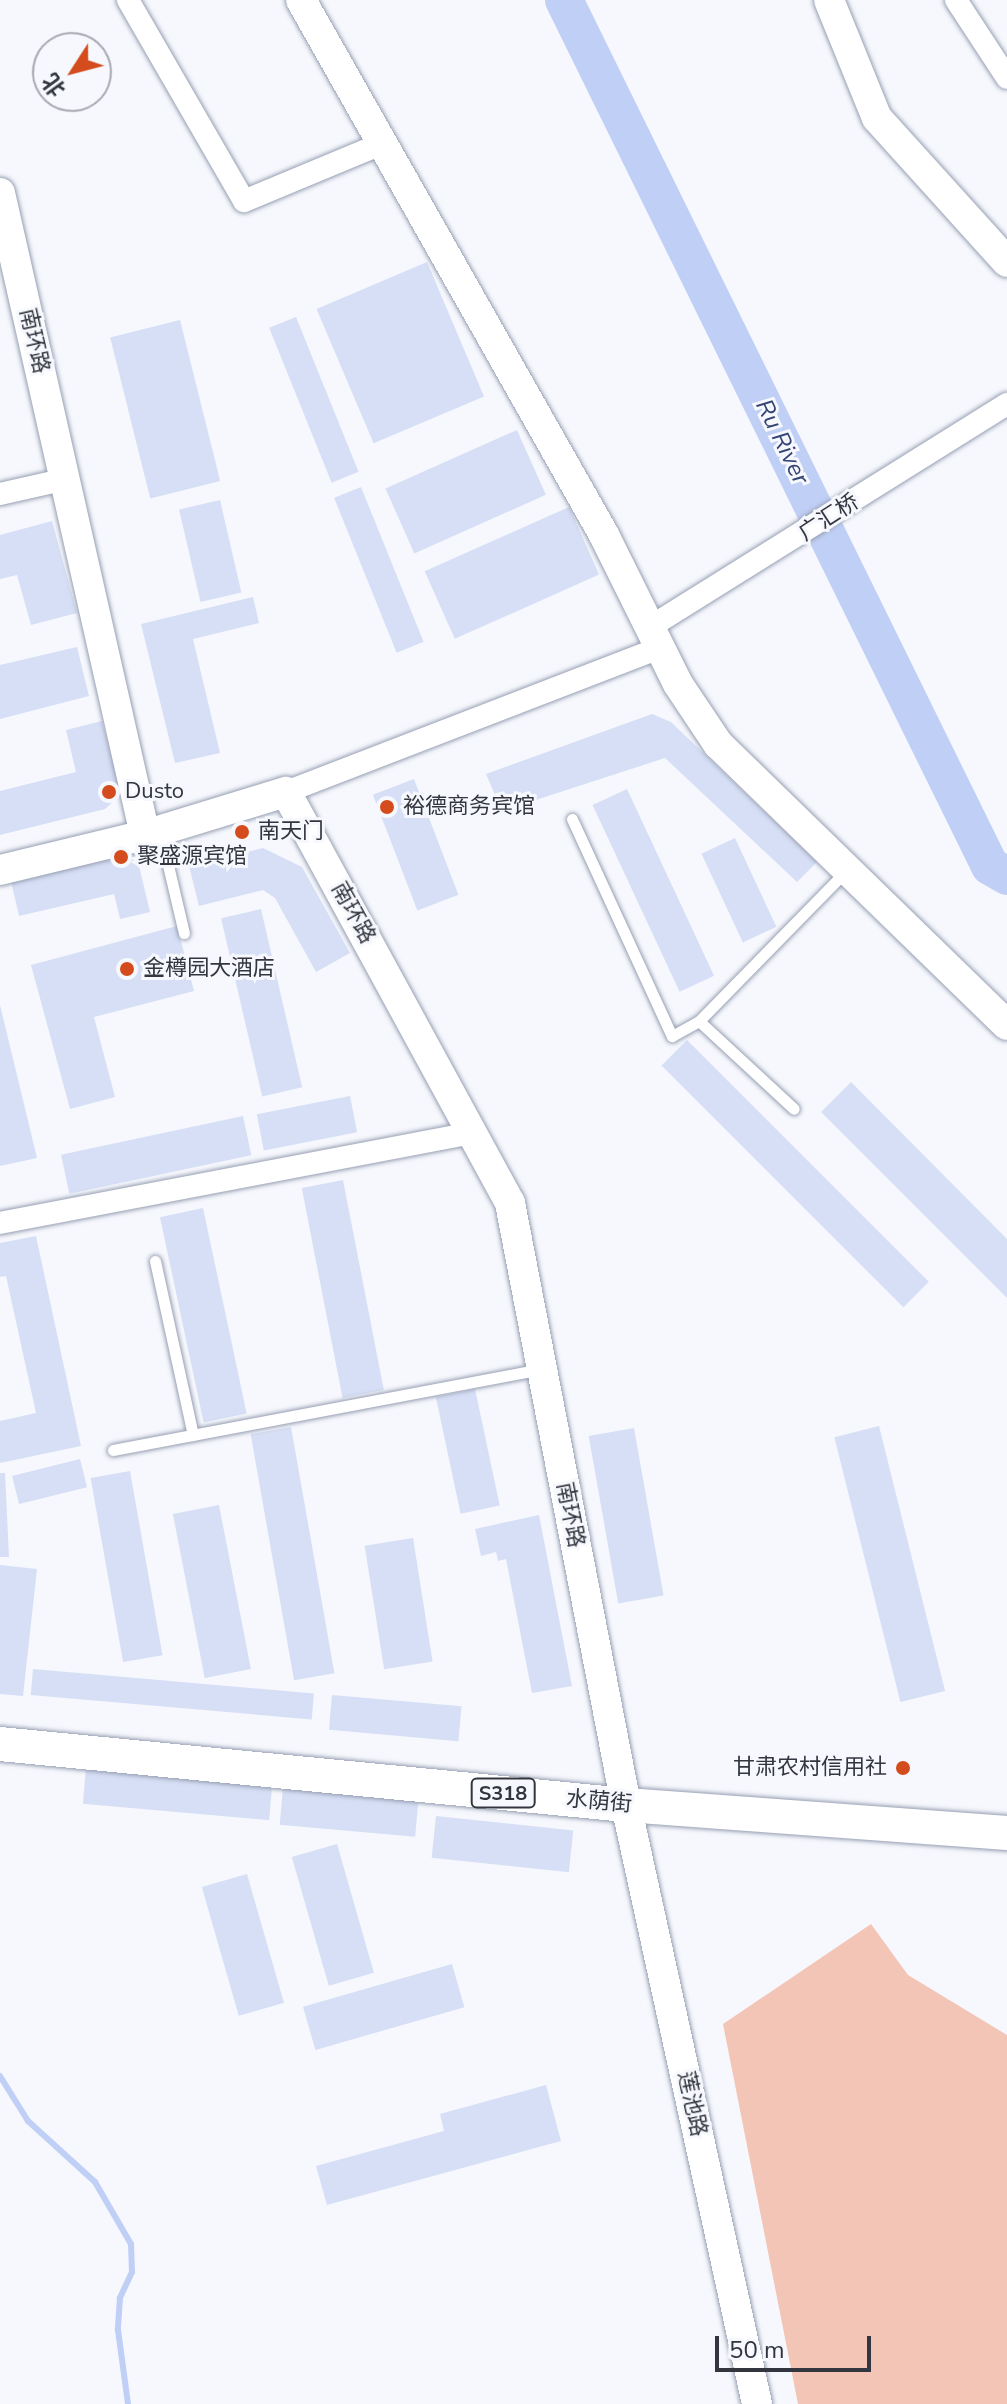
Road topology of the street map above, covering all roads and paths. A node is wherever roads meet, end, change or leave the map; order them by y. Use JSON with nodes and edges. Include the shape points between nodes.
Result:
{"nodes":[{"id":1,"x":128,"y":0,"type":"edge"},
{"id":2,"x":301,"y":0,"type":"edge"},
{"id":3,"x":956,"y":0,"type":"edge"},
{"id":4,"x":833,"y":2,"type":"edge"},
{"id":5,"x":1007,"y":78,"type":"edge"},
{"id":6,"x":383,"y":143,"type":"junction"},
{"id":7,"x":0,"y":193,"type":"edge"},
{"id":8,"x":1007,"y":262,"type":"edge"},
{"id":9,"x":1007,"y":404,"type":"edge"},
{"id":10,"x":66,"y":479,"type":"junction"},
{"id":11,"x":0,"y":494,"type":"edge"},
{"id":12,"x":662,"y":630,"type":"junction"},
{"id":13,"x":286,"y":792,"type":"junction"},
{"id":14,"x":572,"y":819,"type":"dead end"},
{"id":15,"x":152,"y":833,"type":"junction"},
{"id":16,"x":0,"y":870,"type":"edge"},
{"id":17,"x":848,"y":870,"type":"junction"},
{"id":18,"x":184,"y":933,"type":"dead end"},
{"id":19,"x":699,"y":1021,"type":"junction"},
{"id":20,"x":1007,"y":1025,"type":"edge"},
{"id":21,"x":794,"y":1109,"type":"dead end"},
{"id":22,"x":474,"y":1133,"type":"junction"},
{"id":23,"x":0,"y":1223,"type":"edge"},
{"id":24,"x":155,"y":1261,"type":"dead end"},
{"id":25,"x":542,"y":1369,"type":"junction"},
{"id":26,"x":193,"y":1435,"type":"junction"},
{"id":27,"x":113,"y":1450,"type":"dead end"},
{"id":28,"x":0,"y":1744,"type":"edge"},
{"id":29,"x":626,"y":1805,"type":"junction"},
{"id":30,"x":1007,"y":1833,"type":"edge"},
{"id":31,"x":757,"y":2404,"type":"edge"}],
"edges":[{"from":1,"to":6,"type":"street","via":[[244,201]]},
{"from":2,"to":6,"type":"street"},
{"from":3,"to":5,"type":"street"},
{"from":4,"to":8,"type":"street","via":[[877,118]]},
{"from":6,"to":12,"type":"street"},
{"from":7,"to":10,"type":"street","name":"南环路"},
{"from":9,"to":12,"type":"street","name":"广汇桥"},
{"from":10,"to":11,"type":"street"},
{"from":10,"to":15,"type":"street","name":"南环路"},
{"from":12,"to":13,"type":"street","name":"广汇桥"},
{"from":12,"to":17,"type":"street","via":[[718,744]]},
{"from":13,"to":15,"type":"street"},
{"from":13,"to":22,"type":"street","name":"南环路"},
{"from":14,"to":19,"type":"lane","via":[[672,1036]]},
{"from":15,"to":16,"type":"street"},
{"from":15,"to":18,"type":"lane"},
{"from":17,"to":19,"type":"lane"},
{"from":17,"to":20,"type":"street"},
{"from":19,"to":21,"type":"lane"},
{"from":22,"to":23,"type":"street"},
{"from":22,"to":25,"type":"street","name":"南环路","via":[[510,1203]]},
{"from":24,"to":26,"type":"lane"},
{"from":25,"to":26,"type":"lane"},
{"from":25,"to":29,"type":"street","name":"南环路"},
{"from":26,"to":27,"type":"lane"},
{"from":28,"to":29,"type":"main road","name":"水荫街","number":"S318"},
{"from":29,"to":30,"type":"main road","name":"水荫街","number":"S318"},
{"from":29,"to":31,"type":"street","name":"莲池路"}]}
